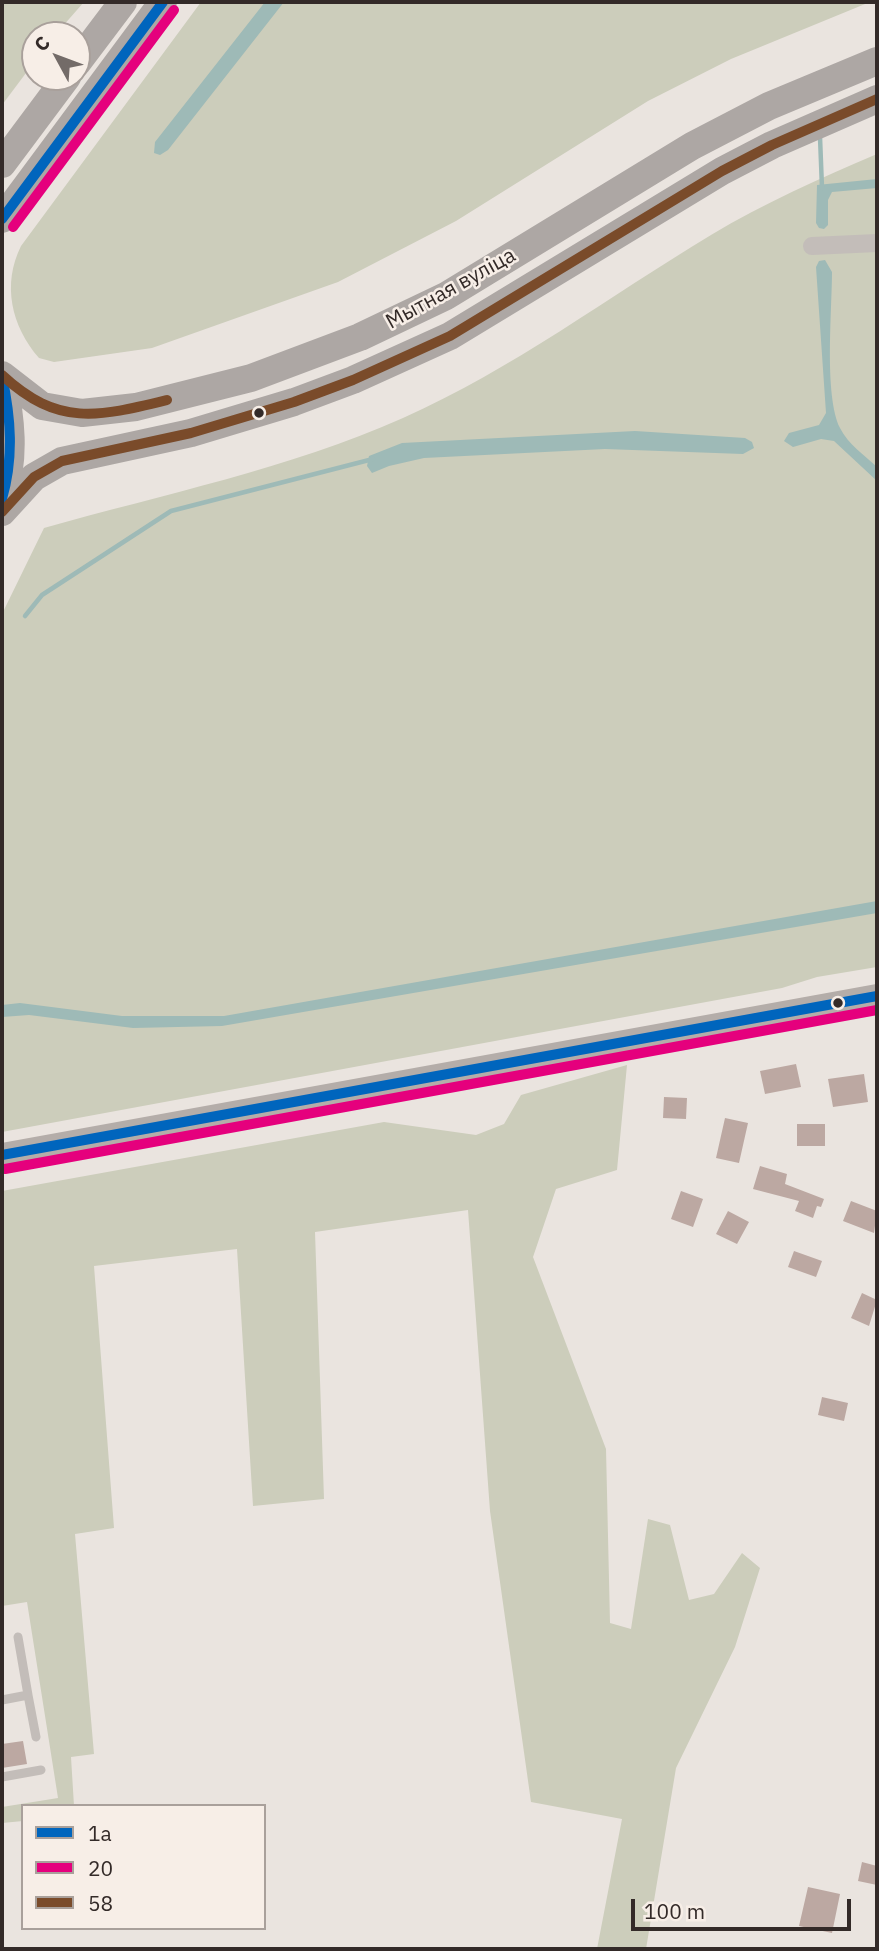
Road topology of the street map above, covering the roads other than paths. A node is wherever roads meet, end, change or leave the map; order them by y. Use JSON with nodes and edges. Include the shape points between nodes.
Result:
{"nodes":[{"id":1,"x":123,"y":2,"type":"edge"},
{"id":2,"x":163,"y":2,"type":"edge"},
{"id":3,"x":91,"y":44,"type":"edge"},
{"id":4,"x":877,"y":61,"type":"edge"},
{"id":5,"x":57,"y":91,"type":"edge"},
{"id":6,"x":877,"y":99,"type":"edge"},
{"id":7,"x":2,"y":164,"type":"edge"},
{"id":8,"x":2,"y":219,"type":"edge"},
{"id":9,"x":877,"y":243,"type":"edge"},
{"id":10,"x":812,"y":246,"type":"dead end"},
{"id":11,"x":2,"y":376,"type":"edge"},
{"id":12,"x":2,"y":499,"type":"edge"},
{"id":13,"x":2,"y":512,"type":"edge"},
{"id":14,"x":877,"y":996,"type":"edge"},
{"id":15,"x":2,"y":1155,"type":"edge"},
{"id":16,"x":18,"y":1637,"type":"dead end"},
{"id":17,"x":28,"y":1695,"type":"junction"},
{"id":18,"x":2,"y":1700,"type":"edge"},
{"id":19,"x":36,"y":1737,"type":"dead end"},
{"id":20,"x":41,"y":1770,"type":"dead end"},
{"id":21,"x":2,"y":1777,"type":"edge"}],
"edges":[{"from":1,"to":3,"type":"highway"},
{"from":2,"to":8,"type":"highway"},
{"from":4,"to":11,"type":"highway","name":"Мытная вуліца","via":[[769,106],[692,146],[446,296],[360,337],[251,378],[136,407],[82,413],[42,406]]},
{"from":5,"to":7,"type":"highway"},
{"from":6,"to":13,"type":"highway","name":"Мытная вуліца","via":[[722,172],[450,336],[294,402],[191,433],[62,461],[34,477]]},
{"from":9,"to":10,"type":"street"},
{"from":11,"to":12,"type":"highway","via":[[12,450]]},
{"from":14,"to":15,"type":"main road"},
{"from":16,"to":17,"type":"lane"},
{"from":17,"to":18,"type":"lane"},
{"from":17,"to":19,"type":"lane"},
{"from":20,"to":21,"type":"lane"}]}
